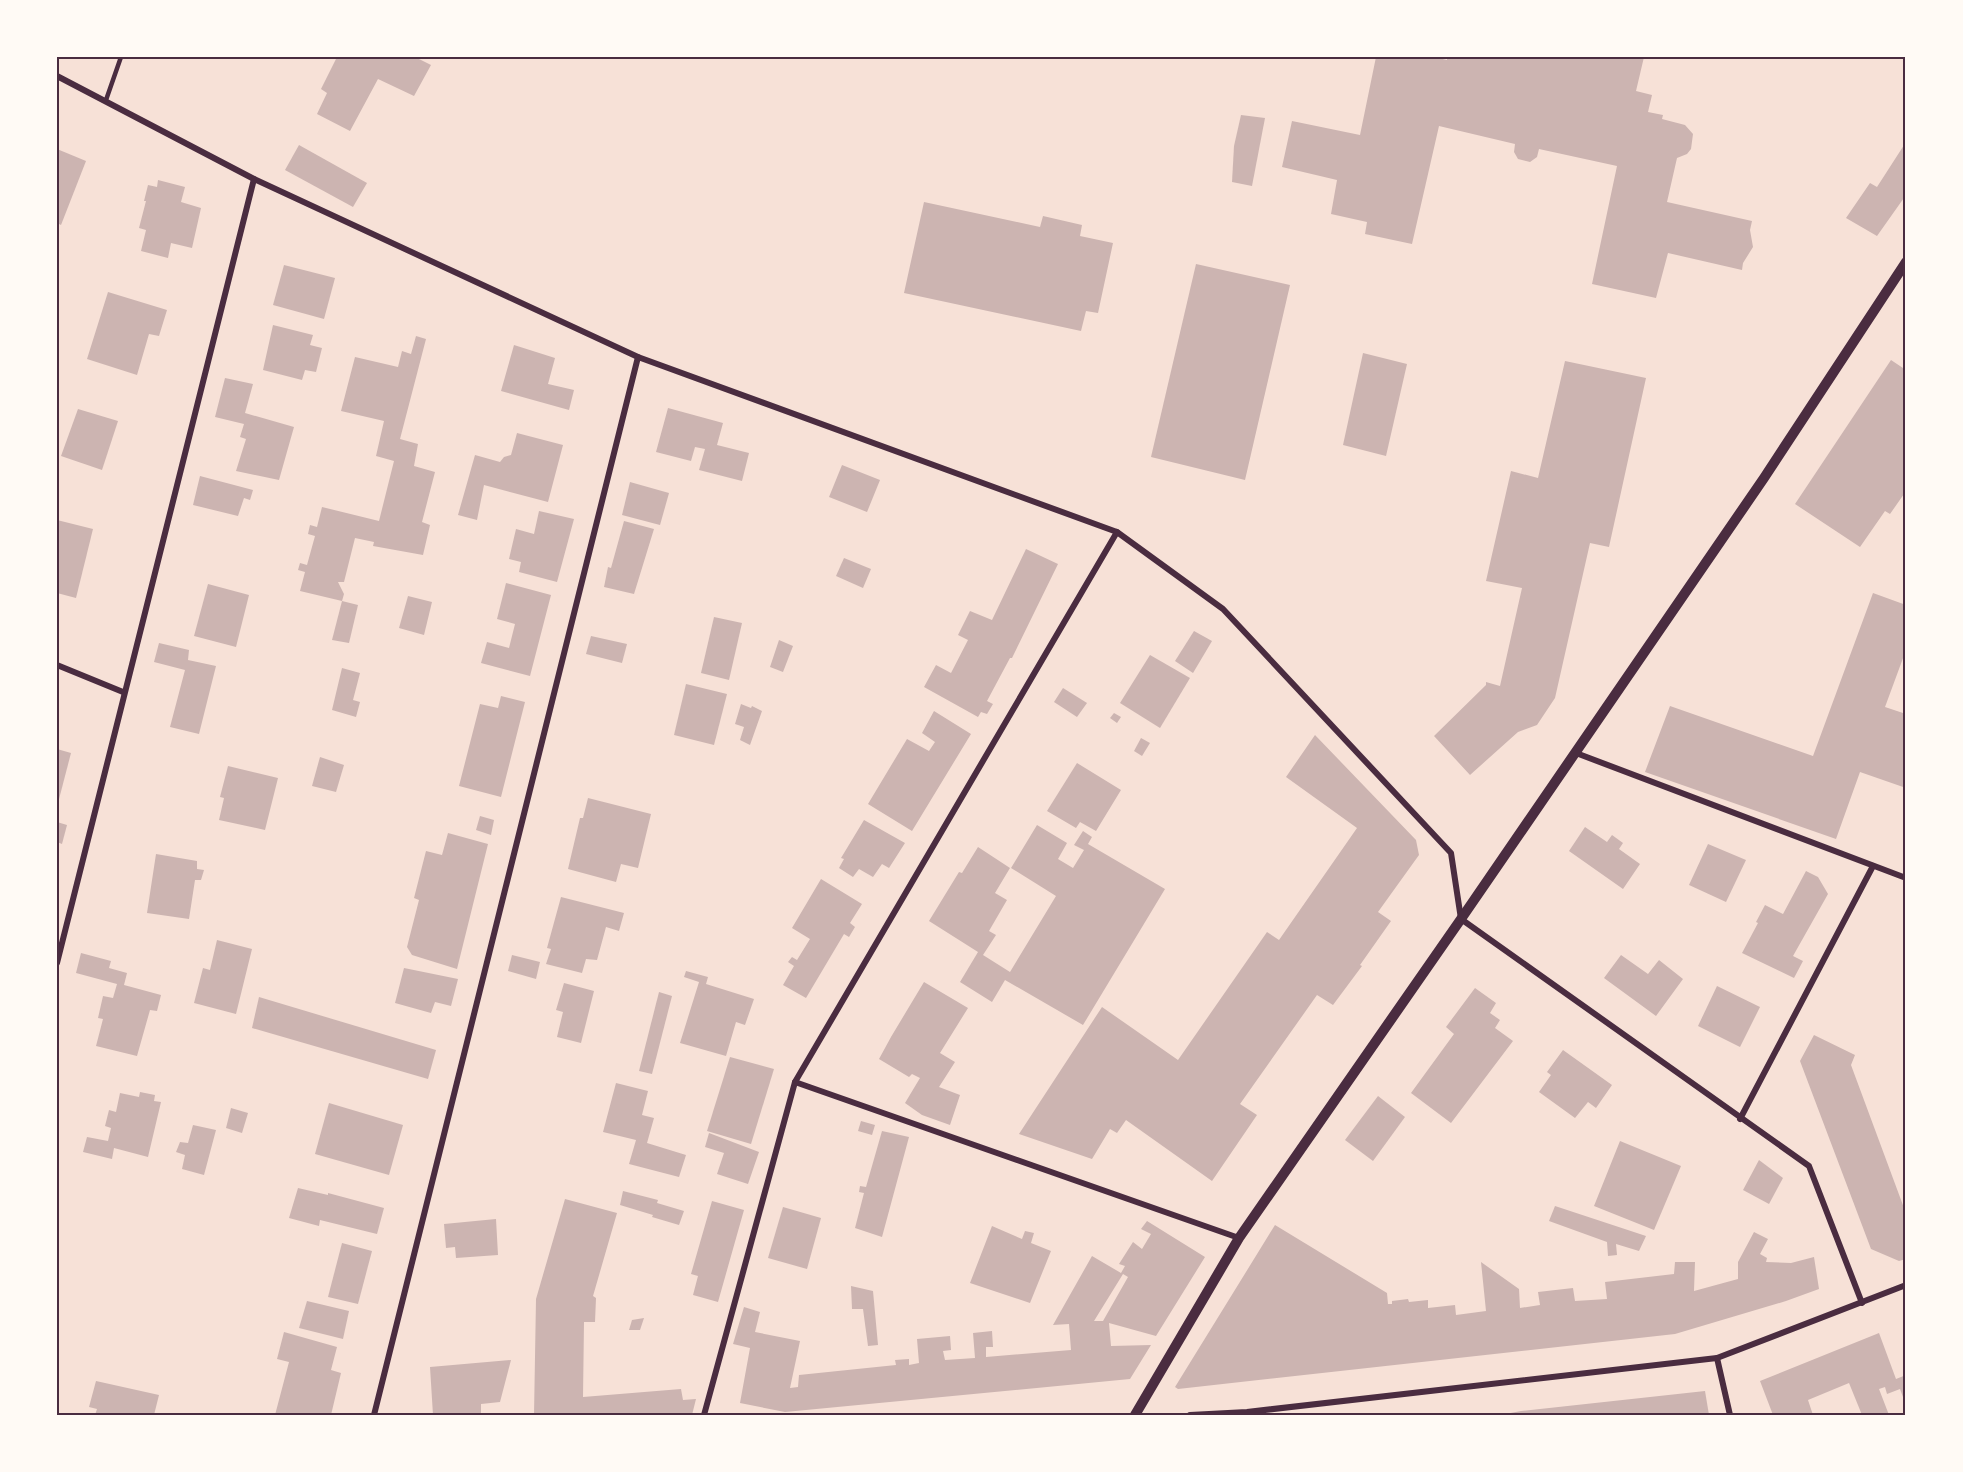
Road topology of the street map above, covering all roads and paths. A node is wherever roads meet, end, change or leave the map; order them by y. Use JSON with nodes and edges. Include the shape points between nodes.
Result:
{"nodes":[{"id":1,"x":121,"y":57,"type":"edge"},
{"id":2,"x":57,"y":76,"type":"edge"},
{"id":3,"x":106,"y":100,"type":"junction"},
{"id":4,"x":254,"y":179,"type":"junction"},
{"id":5,"x":1906,"y":262,"type":"edge"},
{"id":6,"x":638,"y":357,"type":"junction"},
{"id":7,"x":1118,"y":532,"type":"junction"},
{"id":8,"x":57,"y":664,"type":"edge"},
{"id":9,"x":123,"y":692,"type":"junction"},
{"id":10,"x":1576,"y":753,"type":"junction"},
{"id":11,"x":1873,"y":866,"type":"junction"},
{"id":12,"x":1906,"y":878,"type":"edge"},
{"id":13,"x":1461,"y":919,"type":"junction"},
{"id":14,"x":57,"y":963,"type":"edge"},
{"id":15,"x":795,"y":1082,"type":"junction"},
{"id":16,"x":1740,"y":1119,"type":"junction"},
{"id":17,"x":1239,"y":1238,"type":"junction"},
{"id":18,"x":1906,"y":1285,"type":"edge"},
{"id":19,"x":1862,"y":1303,"type":"junction"},
{"id":20,"x":1717,"y":1358,"type":"junction"},
{"id":21,"x":374,"y":1415,"type":"edge"},
{"id":22,"x":704,"y":1415,"type":"edge"},
{"id":23,"x":1135,"y":1415,"type":"edge"},
{"id":24,"x":1190,"y":1415,"type":"edge"},
{"id":25,"x":1730,"y":1415,"type":"edge"}],
"edges":[{"from":1,"to":3,"type":"lane"},
{"from":2,"to":3,"type":"street"},
{"from":3,"to":4,"type":"street"},
{"from":4,"to":6,"type":"street"},
{"from":4,"to":9,"type":"street"},
{"from":5,"to":10,"type":"street"},
{"from":6,"to":7,"type":"street"},
{"from":6,"to":21,"type":"street"},
{"from":7,"to":13,"type":"street","via":[[1222,609],[1451,853]]},
{"from":7,"to":15,"type":"street"},
{"from":8,"to":9,"type":"street"},
{"from":9,"to":14,"type":"street"},
{"from":10,"to":11,"type":"street"},
{"from":10,"to":13,"type":"street"},
{"from":11,"to":12,"type":"street"},
{"from":11,"to":16,"type":"street"},
{"from":13,"to":16,"type":"street"},
{"from":13,"to":17,"type":"street"},
{"from":15,"to":17,"type":"street"},
{"from":15,"to":22,"type":"street"},
{"from":16,"to":19,"type":"street","via":[[1809,1166]]},
{"from":17,"to":23,"type":"street"},
{"from":18,"to":19,"type":"street"},
{"from":19,"to":20,"type":"street"},
{"from":20,"to":24,"type":"street","via":[[1247,1412]]},
{"from":20,"to":25,"type":"street"}]}
